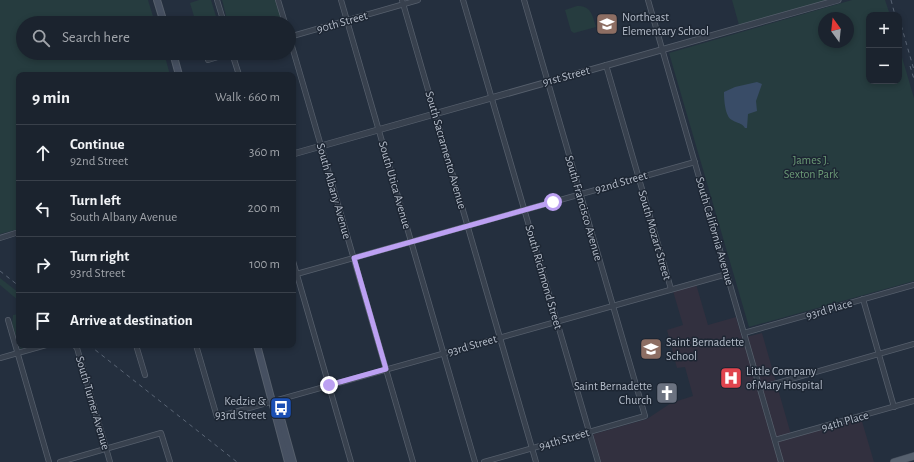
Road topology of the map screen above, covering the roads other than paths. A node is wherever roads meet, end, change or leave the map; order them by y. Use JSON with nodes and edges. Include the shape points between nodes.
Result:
{"nodes":[{"id":1,"x":157,"y":0,"type":"edge"},
{"id":2,"x":217,"y":0,"type":"edge"},
{"id":3,"x":278,"y":0,"type":"edge"},
{"id":4,"x":341,"y":0,"type":"edge"},
{"id":5,"x":418,"y":0,"type":"edge"},
{"id":6,"x":463,"y":0,"type":"edge"},
{"id":7,"x":524,"y":0,"type":"edge"},
{"id":8,"x":648,"y":0,"type":"edge"},
{"id":9,"x":838,"y":0,"type":"edge"},
{"id":10,"x":403,"y":2,"type":"edge"},
{"id":11,"x":162,"y":16,"type":"edge"},
{"id":12,"x":222,"y":16,"type":"edge"},
{"id":13,"x":283,"y":16,"type":"edge"},
{"id":14,"x":347,"y":20,"type":"junction"},
{"id":15,"x":296,"y":34,"type":"edge"},
{"id":16,"x":662,"y":49,"type":"junction"},
{"id":17,"x":175,"y":60,"type":"edge"},
{"id":18,"x":234,"y":60,"type":"edge"},
{"id":19,"x":296,"y":60,"type":"edge"},
{"id":20,"x":606,"y":65,"type":"junction"},
{"id":21,"x":178,"y":72,"type":"edge"},
{"id":22,"x":238,"y":72,"type":"edge"},
{"id":23,"x":548,"y":81,"type":"junction"},
{"id":24,"x":492,"y":97,"type":"junction"},
{"id":25,"x":435,"y":114,"type":"junction"},
{"id":26,"x":379,"y":130,"type":"junction"},
{"id":27,"x":321,"y":146,"type":"junction"},
{"id":28,"x":296,"y":153,"type":"edge"},
{"id":29,"x":695,"y":162,"type":"junction"},
{"id":30,"x":638,"y":178,"type":"junction"},
{"id":31,"x":580,"y":194,"type":"junction"},
{"id":32,"x":524,"y":210,"type":"junction"},
{"id":33,"x":468,"y":226,"type":"junction"},
{"id":34,"x":16,"y":233,"type":"edge"},
{"id":35,"x":0,"y":238,"type":"edge"},
{"id":36,"x":411,"y":242,"type":"junction"},
{"id":37,"x":354,"y":258,"type":"junction"},
{"id":38,"x":727,"y":274,"type":"junction"},
{"id":39,"x":296,"y":275,"type":"edge"},
{"id":40,"x":296,"y":278,"type":"edge"},
{"id":41,"x":914,"y":285,"type":"edge"},
{"id":42,"x":670,"y":289,"type":"junction"},
{"id":43,"x":863,"y":299,"type":"junction"},
{"id":44,"x":612,"y":306,"type":"junction"},
{"id":45,"x":8,"y":320,"type":"dead end"},
{"id":46,"x":557,"y":321,"type":"junction"},
{"id":47,"x":744,"y":333,"type":"junction"},
{"id":48,"x":500,"y":337,"type":"junction"},
{"id":49,"x":914,"y":344,"type":"edge"},
{"id":50,"x":35,"y":348,"type":"edge"},
{"id":51,"x":78,"y":348,"type":"edge"},
{"id":52,"x":137,"y":348,"type":"edge"},
{"id":53,"x":197,"y":348,"type":"edge"},
{"id":54,"x":258,"y":348,"type":"edge"},
{"id":55,"x":17,"y":353,"type":"junction"},
{"id":56,"x":444,"y":353,"type":"junction"},
{"id":57,"x":879,"y":353,"type":"junction"},
{"id":58,"x":0,"y":358,"type":"edge"},
{"id":59,"x":386,"y":369,"type":"junction"},
{"id":60,"x":144,"y":374,"type":"dead end"},
{"id":61,"x":329,"y":385,"type":"junction"},
{"id":62,"x":760,"y":388,"type":"junction"},
{"id":63,"x":273,"y":401,"type":"junction"},
{"id":64,"x":914,"y":401,"type":"edge"},
{"id":65,"x":894,"y":407,"type":"junction"},
{"id":66,"x":645,"y":416,"type":"joint"},
{"id":67,"x":589,"y":432,"type":"junction"},
{"id":68,"x":775,"y":440,"type":"junction"},
{"id":69,"x":532,"y":448,"type":"junction"},
{"id":70,"x":106,"y":449,"type":"junction"},
{"id":71,"x":914,"y":456,"type":"edge"},
{"id":72,"x":49,"y":462,"type":"edge"},
{"id":73,"x":60,"y":462,"type":"edge"},
{"id":74,"x":110,"y":462,"type":"edge"},
{"id":75,"x":170,"y":462,"type":"edge"},
{"id":76,"x":288,"y":462,"type":"edge"},
{"id":77,"x":293,"y":462,"type":"edge"},
{"id":78,"x":351,"y":462,"type":"edge"},
{"id":79,"x":414,"y":462,"type":"edge"},
{"id":80,"x":476,"y":462,"type":"edge"},
{"id":81,"x":484,"y":462,"type":"edge"},
{"id":82,"x":536,"y":462,"type":"edge"},
{"id":83,"x":598,"y":462,"type":"edge"},
{"id":84,"x":781,"y":462,"type":"edge"},
{"id":85,"x":894,"y":462,"type":"edge"}],
"edges":[{"from":1,"to":11,"type":"main road"},
{"from":2,"to":12,"type":"street"},
{"from":3,"to":13,"type":"street"},
{"from":4,"to":14,"type":"street","name":"South Utica Avenue"},
{"from":5,"to":10,"type":"street","name":"90th Street"},
{"from":6,"to":24,"type":"street","name":"South Richmond Street"},
{"from":7,"to":23,"type":"street","name":"South Francisco Avenue"},
{"from":8,"to":16,"type":"street","name":"South California Avenue"},
{"from":9,"to":16,"type":"street","name":"91st Street"},
{"from":10,"to":14,"type":"street","name":"90th Street"},
{"from":10,"to":25,"type":"street","name":"South Sacramento Avenue"},
{"from":14,"to":15,"type":"street","name":"90th Street"},
{"from":14,"to":26,"type":"street","name":"South Utica Avenue"},
{"from":16,"to":20,"type":"street","name":"91st Street"},
{"from":16,"to":29,"type":"street","name":"South California Avenue"},
{"from":17,"to":21,"type":"main road"},
{"from":18,"to":22,"type":"street"},
{"from":19,"to":27,"type":"street","name":"South Albany Avenue"},
{"from":20,"to":23,"type":"street","name":"91st Street"},
{"from":20,"to":30,"type":"street","name":"South Mozart Street"},
{"from":23,"to":24,"type":"street","name":"91st Street"},
{"from":23,"to":31,"type":"street","name":"South Francisco Avenue"},
{"from":24,"to":25,"type":"street","name":"91st Street"},
{"from":24,"to":32,"type":"street","name":"South Richmond Street"},
{"from":25,"to":26,"type":"street","name":"91st Street"},
{"from":25,"to":33,"type":"street","name":"South Sacramento Avenue"},
{"from":26,"to":27,"type":"street","name":"91st Street"},
{"from":26,"to":36,"type":"street","name":"South Utica Avenue"},
{"from":27,"to":28,"type":"street","name":"91st Street"},
{"from":27,"to":37,"type":"street","name":"South Albany Avenue"},
{"from":29,"to":30,"type":"street","name":"92nd Street"},
{"from":29,"to":38,"type":"street","name":"South California Avenue"},
{"from":30,"to":31,"type":"street","name":"92nd Street"},
{"from":30,"to":42,"type":"street","name":"South Mozart Street"},
{"from":31,"to":32,"type":"street","name":"92nd Street"},
{"from":31,"to":44,"type":"street","name":"South Francisco Avenue"},
{"from":32,"to":33,"type":"street","name":"92nd Street"},
{"from":32,"to":46,"type":"street","name":"South Richmond Street"},
{"from":33,"to":36,"type":"street","name":"92nd Street"},
{"from":33,"to":48,"type":"street","name":"South Sacramento Avenue"},
{"from":34,"to":35,"type":"street"},
{"from":36,"to":37,"type":"street","name":"92nd Street"},
{"from":36,"to":56,"type":"street","name":"South Utica Avenue"},
{"from":37,"to":39,"type":"street","name":"92nd Street"},
{"from":37,"to":59,"type":"street","name":"South Albany Avenue"},
{"from":38,"to":42,"type":"street","name":"93rd Street"},
{"from":38,"to":47,"type":"street","name":"South California Avenue"},
{"from":40,"to":61,"type":"street"},
{"from":41,"to":43,"type":"street","name":"93rd Place"},
{"from":42,"to":44,"type":"street","name":"93rd Street"},
{"from":43,"to":47,"type":"street","name":"93rd Place"},
{"from":43,"to":57,"type":"street"},
{"from":44,"to":46,"type":"street","name":"93rd Street"},
{"from":44,"to":66,"type":"street","name":"South Francisco Avenue"},
{"from":45,"to":55,"type":"street"},
{"from":46,"to":48,"type":"street","name":"93rd Street"},
{"from":46,"to":67,"type":"street","name":"South Richmond Street"},
{"from":47,"to":62,"type":"street","name":"South California Avenue"},
{"from":48,"to":56,"type":"street","name":"93rd Street"},
{"from":48,"to":69,"type":"street","name":"South Sacramento Avenue"},
{"from":49,"to":57,"type":"street"},
{"from":50,"to":55,"type":"street"},
{"from":51,"to":70,"type":"street","name":"South Turner Avenue"},
{"from":52,"to":60,"type":"street"},
{"from":53,"to":63,"type":"street","name":"93rd Street","via":[[217,417]]},
{"from":54,"to":63,"type":"main road"},
{"from":55,"to":58,"type":"street"},
{"from":55,"to":72,"type":"street"},
{"from":56,"to":59,"type":"street","name":"93rd Street"},
{"from":56,"to":80,"type":"street","name":"South Utica Avenue"},
{"from":57,"to":62,"type":"street"},
{"from":57,"to":65,"type":"street"},
{"from":59,"to":61,"type":"street","name":"93rd Street"},
{"from":59,"to":79,"type":"street","name":"South Albany Avenue"},
{"from":61,"to":63,"type":"street","name":"93rd Street"},
{"from":61,"to":78,"type":"street"},
{"from":62,"to":68,"type":"street","name":"South California Avenue"},
{"from":63,"to":76,"type":"main road","via":[[274,415]]},
{"from":63,"to":77,"type":"main road","via":[[280,415]]},
{"from":64,"to":65,"type":"street","name":"94th Place"},
{"from":65,"to":68,"type":"street","name":"94th Place"},
{"from":66,"to":67,"type":"street","name":"94th Street"},
{"from":67,"to":69,"type":"street","name":"94th Street"},
{"from":67,"to":83,"type":"street","name":"South Richmond Street"},
{"from":68,"to":84,"type":"street","name":"South California Avenue"},
{"from":69,"to":81,"type":"street","name":"94th Street"},
{"from":69,"to":82,"type":"street","name":"South Sacramento Avenue"},
{"from":70,"to":73,"type":"street"},
{"from":70,"to":74,"type":"street","name":"South Turner Avenue"},
{"from":70,"to":75,"type":"street","via":[[161,433]]},
{"from":71,"to":85,"type":"main road"}]}
